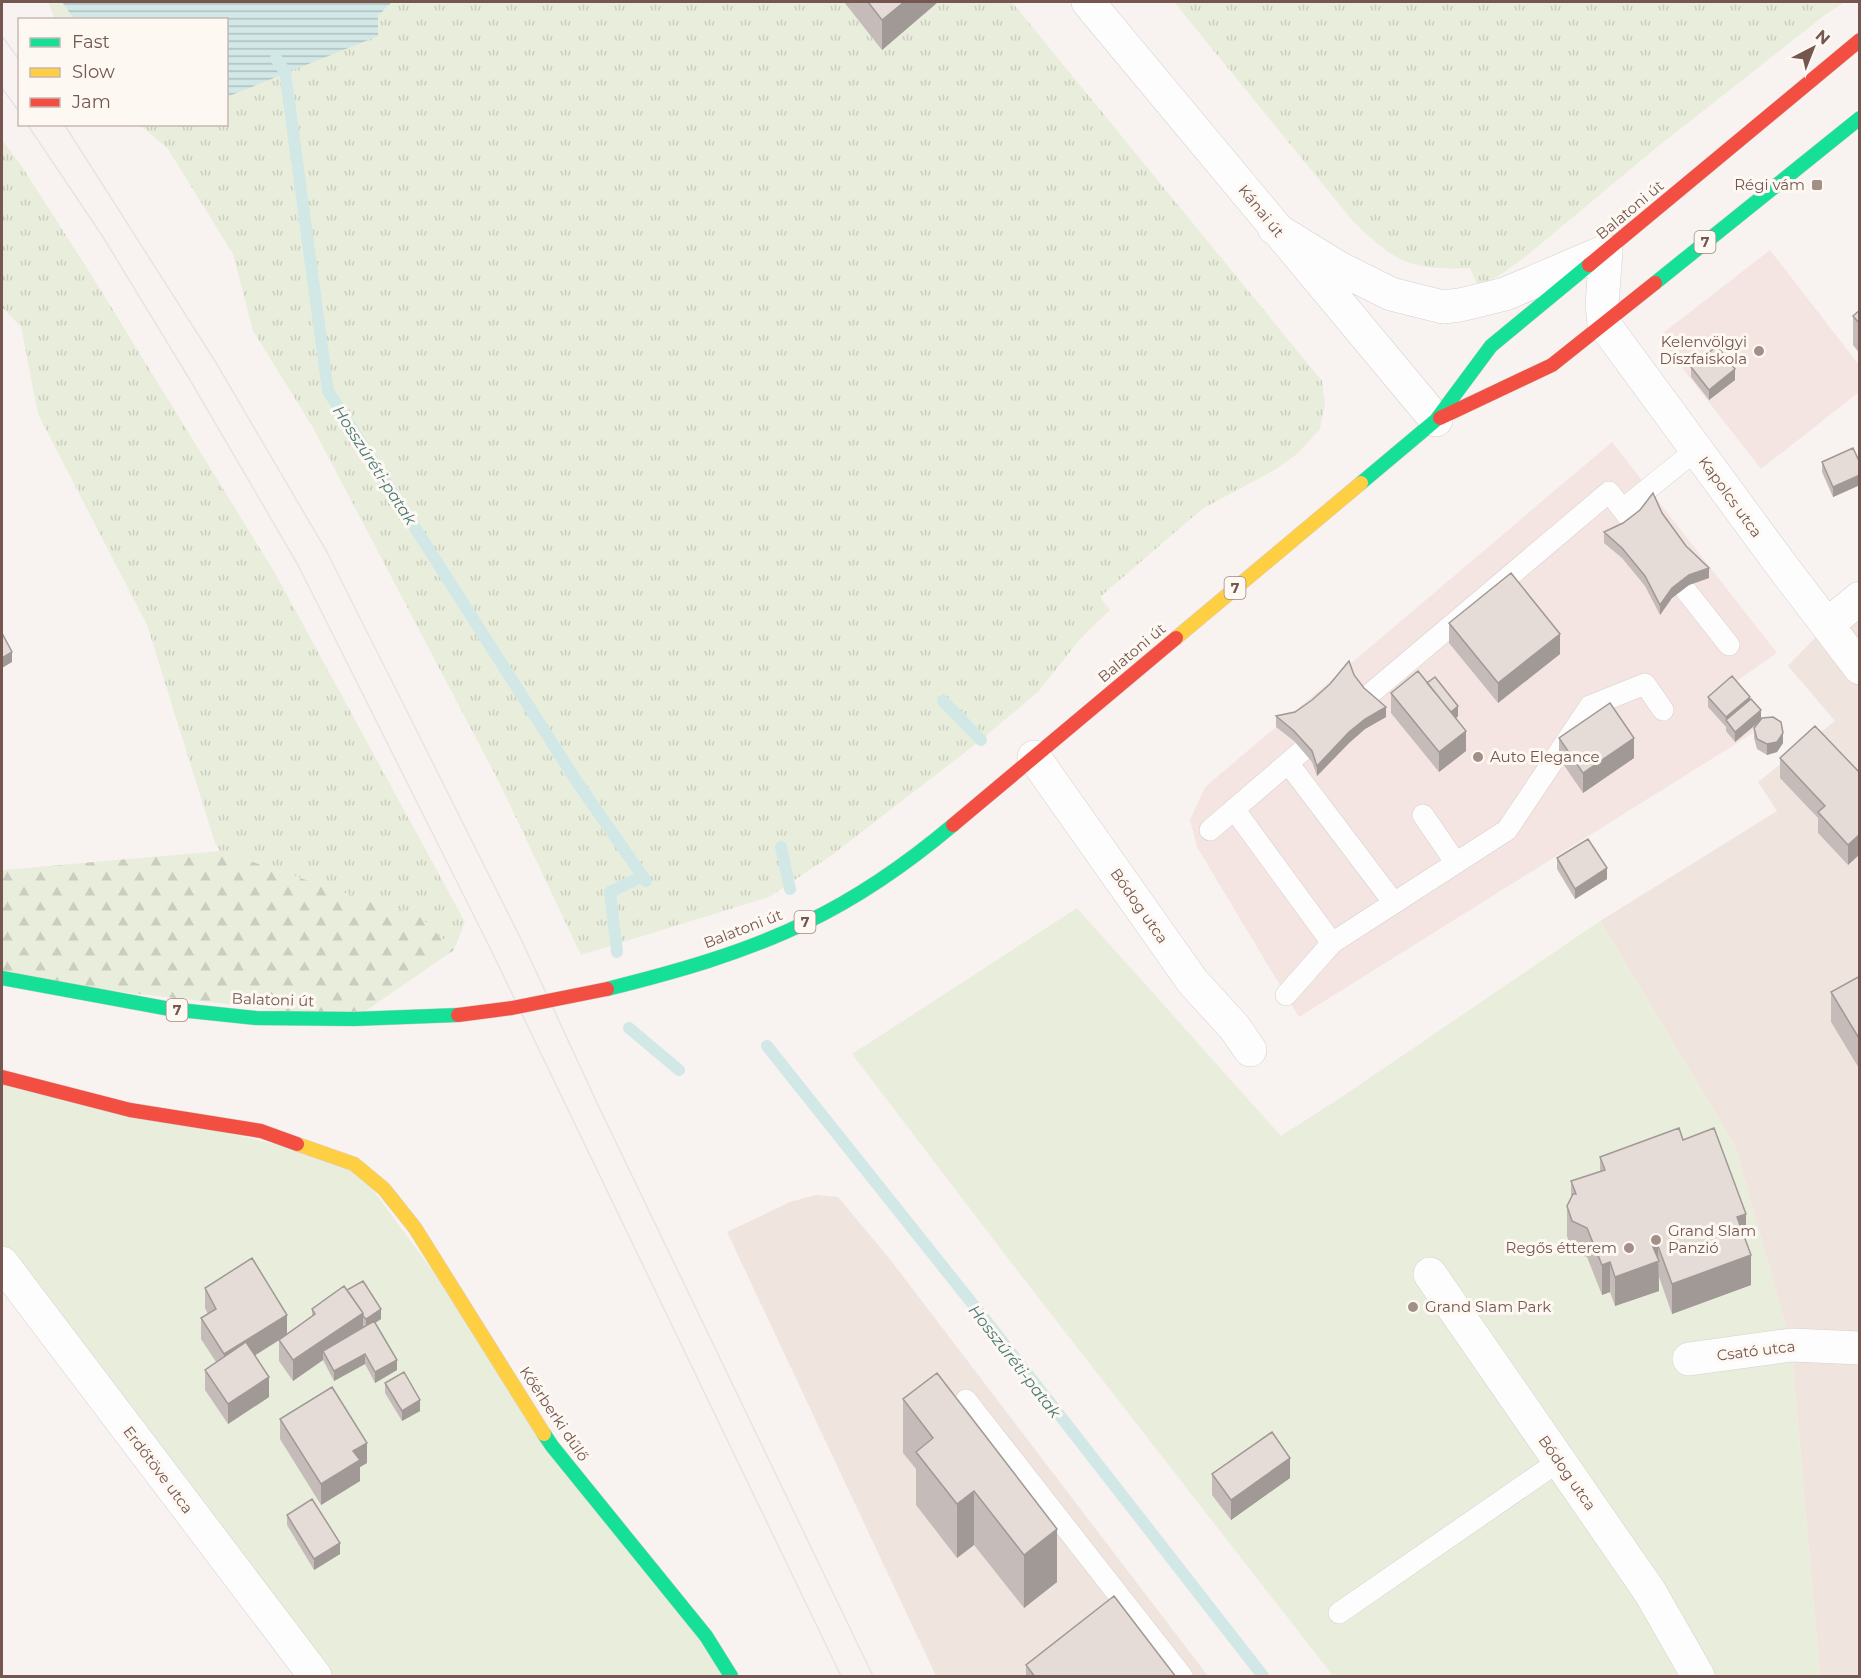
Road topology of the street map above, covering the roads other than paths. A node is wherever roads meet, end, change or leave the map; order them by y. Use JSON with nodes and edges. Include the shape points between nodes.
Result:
{"nodes":[{"id":1,"x":1088,"y":2,"type":"edge"},
{"id":2,"x":1860,"y":40,"type":"edge"},
{"id":3,"x":1860,"y":118,"type":"edge"},
{"id":4,"x":1274,"y":228,"type":"junction"},
{"id":5,"x":1606,"y":251,"type":"junction"},
{"id":6,"x":1604,"y":324,"type":"junction"},
{"id":7,"x":1436,"y":420,"type":"junction"},
{"id":8,"x":1696,"y":450,"type":"junction"},
{"id":9,"x":1623,"y":509,"type":"junction"},
{"id":10,"x":1860,"y":598,"type":"edge"},
{"id":11,"x":1827,"y":626,"type":"junction"},
{"id":12,"x":1729,"y":645,"type":"dead end"},
{"id":13,"x":1860,"y":668,"type":"edge"},
{"id":14,"x":1663,"y":710,"type":"dead end"},
{"id":15,"x":1034,"y":756,"type":"junction"},
{"id":16,"x":1288,"y":763,"type":"junction"},
{"id":17,"x":1234,"y":809,"type":"junction"},
{"id":18,"x":1423,"y":815,"type":"dead end"},
{"id":19,"x":1210,"y":830,"type":"dead end"},
{"id":20,"x":1456,"y":863,"type":"junction"},
{"id":21,"x":1394,"y":903,"type":"junction"},
{"id":22,"x":1332,"y":943,"type":"junction"},
{"id":23,"x":2,"y":978,"type":"edge"},
{"id":24,"x":1286,"y":995,"type":"dead end"},
{"id":25,"x":1250,"y":1050,"type":"dead end"},
{"id":26,"x":2,"y":1077,"type":"edge"},
{"id":27,"x":2,"y":1263,"type":"edge"},
{"id":28,"x":1430,"y":1274,"type":"dead end"},
{"id":29,"x":1860,"y":1348,"type":"edge"},
{"id":30,"x":1689,"y":1359,"type":"dead end"},
{"id":31,"x":966,"y":1400,"type":"dead end"},
{"id":32,"x":1559,"y":1461,"type":"junction"},
{"id":33,"x":1340,"y":1613,"type":"dead end"},
{"id":34,"x":315,"y":1677,"type":"edge"},
{"id":35,"x":731,"y":1677,"type":"edge"},
{"id":36,"x":1182,"y":1677,"type":"edge"},
{"id":37,"x":1698,"y":1677,"type":"edge"}],
"edges":[{"from":1,"to":4,"type":"street","name":"Kánai út"},
{"from":2,"to":5,"type":"main road","name":"Balatoni út","number":"7"},
{"from":3,"to":6,"type":"main road","name":"Balatoni út","number":"7"},
{"from":4,"to":5,"type":"street","via":[[1391,294],[1443,307],[1505,294]]},
{"from":4,"to":7,"type":"street","name":"Kánai út"},
{"from":5,"to":6,"type":"street"},
{"from":5,"to":7,"type":"main road","name":"Balatoni út","number":"7","via":[[1491,346]]},
{"from":6,"to":7,"type":"main road","name":"Balatoni út","number":"7","via":[[1552,365]]},
{"from":6,"to":8,"type":"street","name":"Kapolcs utca"},
{"from":7,"to":15,"type":"main road","name":"Balatoni út","number":"7"},
{"from":8,"to":9,"type":"lane"},
{"from":8,"to":11,"type":"street","name":"Kapolcs utca"},
{"from":9,"to":12,"type":"lane"},
{"from":9,"to":16,"type":"lane","via":[[1609,492]]},
{"from":10,"to":11,"type":"street"},
{"from":11,"to":13,"type":"street","name":"Kapolcs utca"},
{"from":14,"to":20,"type":"lane","via":[[1645,684],[1590,706],[1507,830]]},
{"from":15,"to":23,"type":"main road","name":"Balatoni út","number":"7","bridge":true,"via":[[934,841],[829,911],[726,955],[606,989],[458,1015],[256,1018],[170,1009]]},
{"from":15,"to":25,"type":"street","name":"Bódog utca","via":[[1193,982]]},
{"from":16,"to":17,"type":"lane"},
{"from":16,"to":21,"type":"lane"},
{"from":17,"to":19,"type":"lane"},
{"from":17,"to":22,"type":"lane"},
{"from":18,"to":20,"type":"lane"},
{"from":20,"to":21,"type":"lane"},
{"from":21,"to":22,"type":"lane"},
{"from":22,"to":24,"type":"lane"},
{"from":26,"to":35,"type":"main road","name":"Kőérberki dűlő","via":[[130,1110],[261,1131],[354,1164],[384,1189],[415,1228],[552,1446],[706,1636]]},
{"from":27,"to":34,"type":"street","name":"Erdőtöve utca"},
{"from":28,"to":32,"type":"street","name":"Bódog utca"},
{"from":29,"to":30,"type":"street","name":"Csató utca","via":[[1791,1345]]},
{"from":31,"to":36,"type":"lane"},
{"from":32,"to":33,"type":"lane"},
{"from":32,"to":37,"type":"street","name":"Bódog utca","via":[[1650,1592]]}]}
